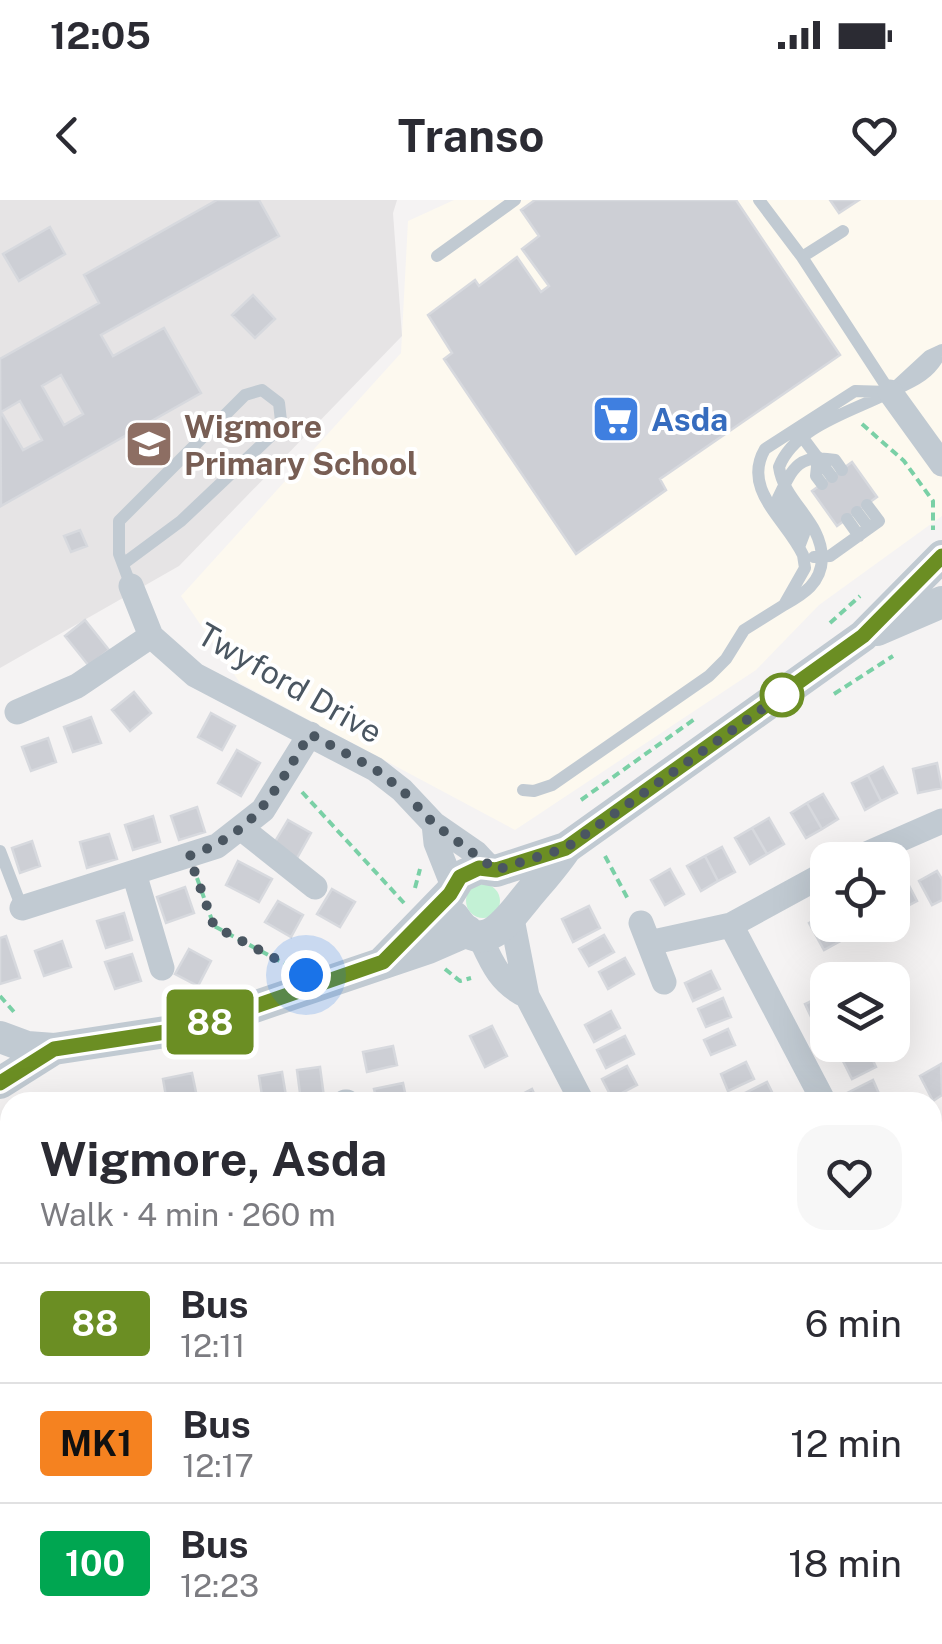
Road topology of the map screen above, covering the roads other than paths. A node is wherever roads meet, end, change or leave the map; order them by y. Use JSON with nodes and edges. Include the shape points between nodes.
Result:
{"nodes":[{"id":1,"x":515,"y":200,"type":"edge"},
{"id":2,"x":760,"y":200,"type":"edge"},
{"id":3,"x":842,"y":231,"type":"dead end"},
{"id":4,"x":437,"y":256,"type":"dead end"},
{"id":5,"x":802,"y":257,"type":"junction"},
{"id":6,"x":942,"y":350,"type":"edge"},
{"id":7,"x":890,"y":392,"type":"junction"},
{"id":8,"x":804,"y":438,"type":"junction"},
{"id":9,"x":818,"y":457,"type":"junction"},
{"id":10,"x":942,"y":464,"type":"edge"},
{"id":11,"x":832,"y":477,"type":"dead end"},
{"id":12,"x":784,"y":486,"type":"junction"},
{"id":13,"x":864,"y":532,"type":"junction"},
{"id":14,"x":937,"y":546,"type":"edge"},
{"id":15,"x":801,"y":551,"type":"junction"},
{"id":16,"x":822,"y":559,"type":"junction"},
{"id":17,"x":127,"y":575,"type":"junction"},
{"id":18,"x":942,"y":602,"type":"edge"},
{"id":19,"x":784,"y":605,"type":"junction"},
{"id":20,"x":151,"y":636,"type":"junction"},
{"id":21,"x":863,"y":636,"type":"junction"},
{"id":22,"x":17,"y":712,"type":"dead end"},
{"id":23,"x":310,"y":734,"type":"junction"},
{"id":24,"x":523,"y":790,"type":"dead end"},
{"id":25,"x":942,"y":821,"type":"edge"},
{"id":26,"x":434,"y":824,"type":"junction"},
{"id":27,"x":242,"y":829,"type":"junction"},
{"id":28,"x":894,"y":842,"type":"edge"},
{"id":29,"x":566,"y":848,"type":"junction"},
{"id":30,"x":0,"y":851,"type":"edge"},
{"id":31,"x":493,"y":869,"type":"junction"},
{"id":32,"x":134,"y":873,"type":"junction"},
{"id":33,"x":810,"y":882,"type":"edge"},
{"id":34,"x":315,"y":887,"type":"dead end"},
{"id":35,"x":452,"y":890,"type":"junction"},
{"id":36,"x":22,"y":908,"type":"joint"},
{"id":37,"x":513,"y":915,"type":"junction"},
{"id":38,"x":731,"y":926,"type":"junction"},
{"id":39,"x":473,"y":933,"type":"junction"},
{"id":40,"x":383,"y":962,"type":"junction"},
{"id":41,"x":162,"y":968,"type":"dead end"},
{"id":42,"x":664,"y":982,"type":"dead end"},
{"id":43,"x":526,"y":996,"type":"junction"},
{"id":44,"x":9,"y":1027,"type":"edge"},
{"id":45,"x":54,"y":1049,"type":"junction"},
{"id":46,"x":0,"y":1083,"type":"edge"},
{"id":47,"x":577,"y":1092,"type":"edge"},
{"id":48,"x":819,"y":1092,"type":"edge"}],
"edges":[{"from":1,"to":4,"type":"lane"},
{"from":2,"to":5,"type":"lane"},
{"from":3,"to":5,"type":"lane"},
{"from":5,"to":7,"type":"lane"},
{"from":6,"to":7,"type":"lane","via":[[936,365]]},
{"from":7,"to":8,"type":"lane"},
{"from":7,"to":10,"type":"street"},
{"from":7,"to":15,"type":"lane","via":[[854,391],[760,458],[762,492]]},
{"from":8,"to":9,"type":"lane"},
{"from":8,"to":12,"type":"lane","via":[[781,460]]},
{"from":9,"to":11,"type":"lane"},
{"from":9,"to":12,"type":"lane","via":[[794,468]]},
{"from":12,"to":15,"type":"lane","via":[[778,498],[804,534]]},
{"from":12,"to":16,"type":"lane","via":[[817,532]]},
{"from":13,"to":13,"type":"lane","via":[[879,521],[857,512]]},
{"from":13,"to":16,"type":"lane"},
{"from":14,"to":21,"type":"street"},
{"from":15,"to":16,"type":"lane"},
{"from":15,"to":19,"type":"lane","via":[[805,568]]},
{"from":16,"to":19,"type":"lane","via":[[817,582]]},
{"from":17,"to":17,"type":"lane","via":[[119,521],[245,395],[262,390],[279,403],[274,434]]},
{"from":17,"to":20,"type":"street","name":"Twyford Drive"},
{"from":18,"to":21,"type":"street"},
{"from":19,"to":24,"type":"lane","via":[[744,630],[709,676],[552,785]]},
{"from":20,"to":22,"type":"street","via":[[77,686]]},
{"from":20,"to":23,"type":"street","name":"Twyford Drive","via":[[195,674]]},
{"from":21,"to":29,"type":"street"},
{"from":23,"to":26,"type":"street","name":"Twyford Drive","via":[[375,769]]},
{"from":23,"to":27,"type":"street","via":[[262,810]]},
{"from":25,"to":28,"type":"street"},
{"from":26,"to":31,"type":"street","name":"Twyford Drive"},
{"from":26,"to":35,"type":"street","name":"Twyford Drive"},
{"from":27,"to":32,"type":"street","via":[[217,846]]},
{"from":27,"to":34,"type":"street"},
{"from":29,"to":31,"type":"street"},
{"from":29,"to":37,"type":"street"},
{"from":30,"to":36,"type":"lane"},
{"from":31,"to":35,"type":"street","via":[[469,871]]},
{"from":31,"to":37,"type":"street","via":[[514,888]]},
{"from":32,"to":36,"type":"street"},
{"from":32,"to":41,"type":"street"},
{"from":33,"to":38,"type":"street"},
{"from":35,"to":39,"type":"street","via":[[456,922]]},
{"from":35,"to":40,"type":"street"},
{"from":37,"to":39,"type":"street","via":[[498,932]]},
{"from":37,"to":43,"type":"street"},
{"from":38,"to":42,"type":"street","via":[[645,932]]},
{"from":38,"to":48,"type":"street"},
{"from":39,"to":40,"type":"street"},
{"from":39,"to":43,"type":"street","via":[[497,973]]},
{"from":40,"to":45,"type":"street","via":[[192,1028]]},
{"from":43,"to":47,"type":"street"},
{"from":44,"to":45,"type":"street","via":[[27,1047]]},
{"from":45,"to":46,"type":"street"}]}
